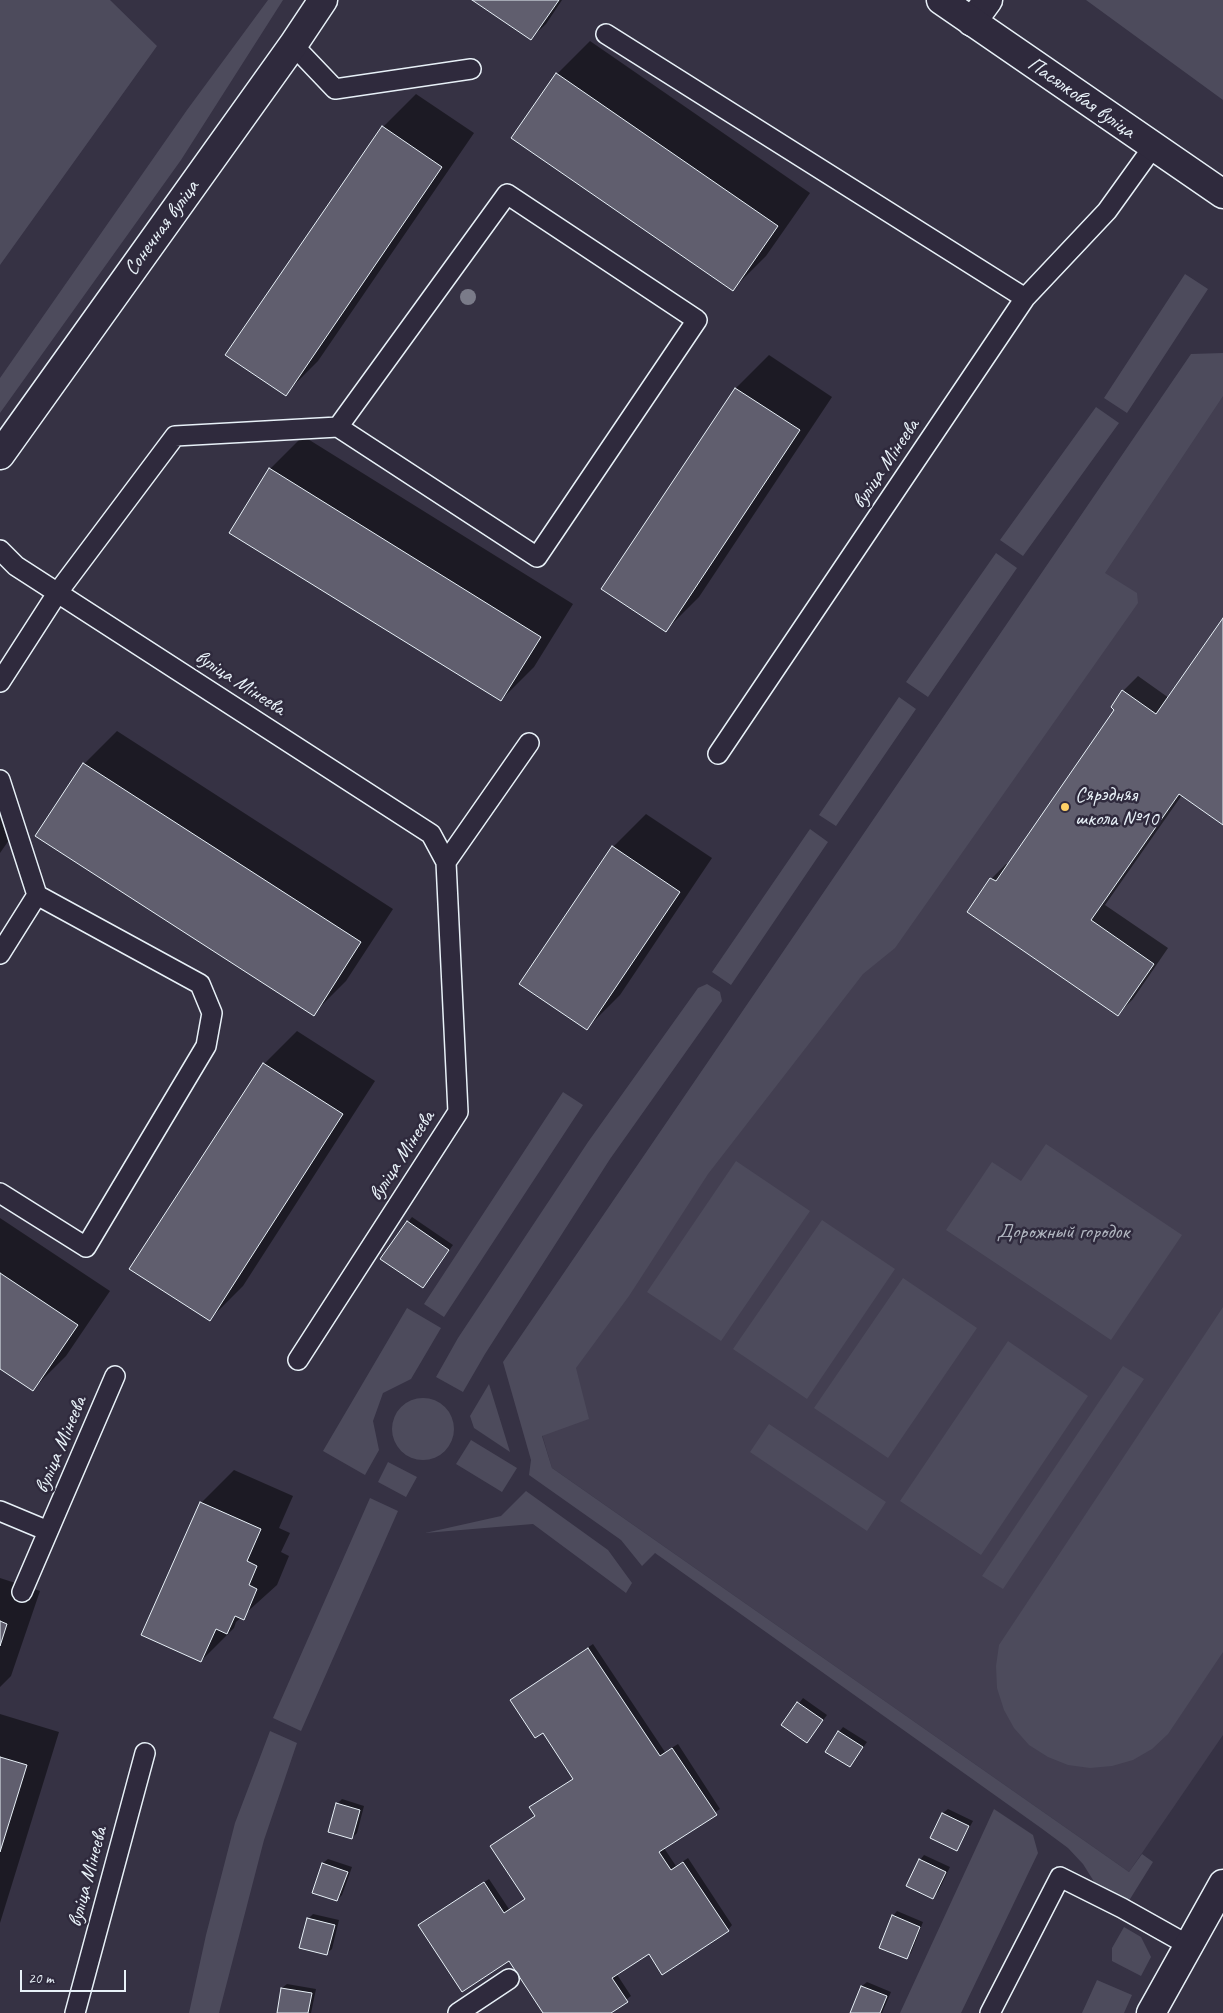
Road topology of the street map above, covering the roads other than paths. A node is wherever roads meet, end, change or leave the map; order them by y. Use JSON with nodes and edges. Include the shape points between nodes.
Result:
{"nodes":[{"id":1,"x":323,"y":0,"type":"edge"},
{"id":2,"x":941,"y":0,"type":"edge"},
{"id":3,"x":988,"y":0,"type":"edge"},
{"id":4,"x":972,"y":22,"type":"junction"},
{"id":5,"x":606,"y":34,"type":"dead end"},
{"id":6,"x":293,"y":45,"type":"junction"},
{"id":7,"x":470,"y":69,"type":"dead end"},
{"id":8,"x":1153,"y":147,"type":"junction"},
{"id":9,"x":1223,"y":194,"type":"edge"},
{"id":10,"x":1025,"y":298,"type":"junction"},
{"id":11,"x":338,"y":427,"type":"junction"},
{"id":12,"x":0,"y":455,"type":"edge"},
{"id":13,"x":0,"y":550,"type":"edge"},
{"id":14,"x":58,"y":592,"type":"junction"},
{"id":15,"x":0,"y":682,"type":"edge"},
{"id":16,"x":529,"y":743,"type":"dead end"},
{"id":17,"x":718,"y":754,"type":"dead end"},
{"id":18,"x":0,"y":780,"type":"edge"},
{"id":19,"x":446,"y":862,"type":"junction"},
{"id":20,"x":37,"y":896,"type":"junction"},
{"id":21,"x":0,"y":954,"type":"edge"},
{"id":22,"x":0,"y":1193,"type":"edge"},
{"id":23,"x":298,"y":1360,"type":"dead end"},
{"id":24,"x":115,"y":1376,"type":"dead end"},
{"id":25,"x":0,"y":1511,"type":"edge"},
{"id":26,"x":48,"y":1531,"type":"junction"},
{"id":27,"x":22,"y":1592,"type":"dead end"},
{"id":28,"x":145,"y":1753,"type":"dead end"},
{"id":29,"x":1223,"y":1884,"type":"edge"},
{"id":30,"x":1188,"y":1945,"type":"junction"},
{"id":31,"x":508,"y":1978,"type":"dead end"},
{"id":32,"x":75,"y":2013,"type":"edge"},
{"id":33,"x":458,"y":2013,"type":"edge"},
{"id":34,"x":990,"y":2013,"type":"edge"},
{"id":35,"x":1151,"y":2013,"type":"edge"}],
"edges":[{"from":1,"to":6,"type":"street","name":"Сонечная вуліца"},
{"from":2,"to":4,"type":"street","name":"Пасялковая вуліца"},
{"from":3,"to":4,"type":"street"},
{"from":4,"to":8,"type":"street","name":"Пасялковая вуліца"},
{"from":5,"to":10,"type":"lane"},
{"from":6,"to":7,"type":"lane","via":[[335,89]]},
{"from":6,"to":12,"type":"street","name":"Сонечная вуліца"},
{"from":8,"to":9,"type":"street","name":"Пасялковая вуліца"},
{"from":8,"to":10,"type":"lane","name":"вуліца Мінеева","via":[[1107,211]]},
{"from":10,"to":17,"type":"lane","name":"вуліца Мінеева"},
{"from":11,"to":11,"type":"lane","via":[[537,557],[697,320],[507,194]]},
{"from":11,"to":14,"type":"lane","via":[[175,436]]},
{"from":13,"to":14,"type":"lane","name":"вуліца Мінеева","via":[[16,566]]},
{"from":14,"to":15,"type":"lane"},
{"from":14,"to":19,"type":"lane","name":"вуліца Мінеева","via":[[431,834]]},
{"from":16,"to":19,"type":"lane"},
{"from":18,"to":20,"type":"lane"},
{"from":19,"to":23,"type":"lane","name":"вуліца Мінеева","via":[[458,1112]]},
{"from":20,"to":21,"type":"lane"},
{"from":20,"to":22,"type":"lane","via":[[200,984],[212,1013],[206,1046],[86,1247]]},
{"from":24,"to":26,"type":"lane","name":"вуліца Мінеева"},
{"from":25,"to":26,"type":"lane"},
{"from":26,"to":27,"type":"lane","name":"вуліца Мінеева"},
{"from":28,"to":32,"type":"lane","name":"вуліца Мінеева"},
{"from":29,"to":30,"type":"street"},
{"from":30,"to":34,"type":"lane","via":[[1060,1877]]},
{"from":30,"to":35,"type":"street"},
{"from":31,"to":33,"type":"lane"}]}
